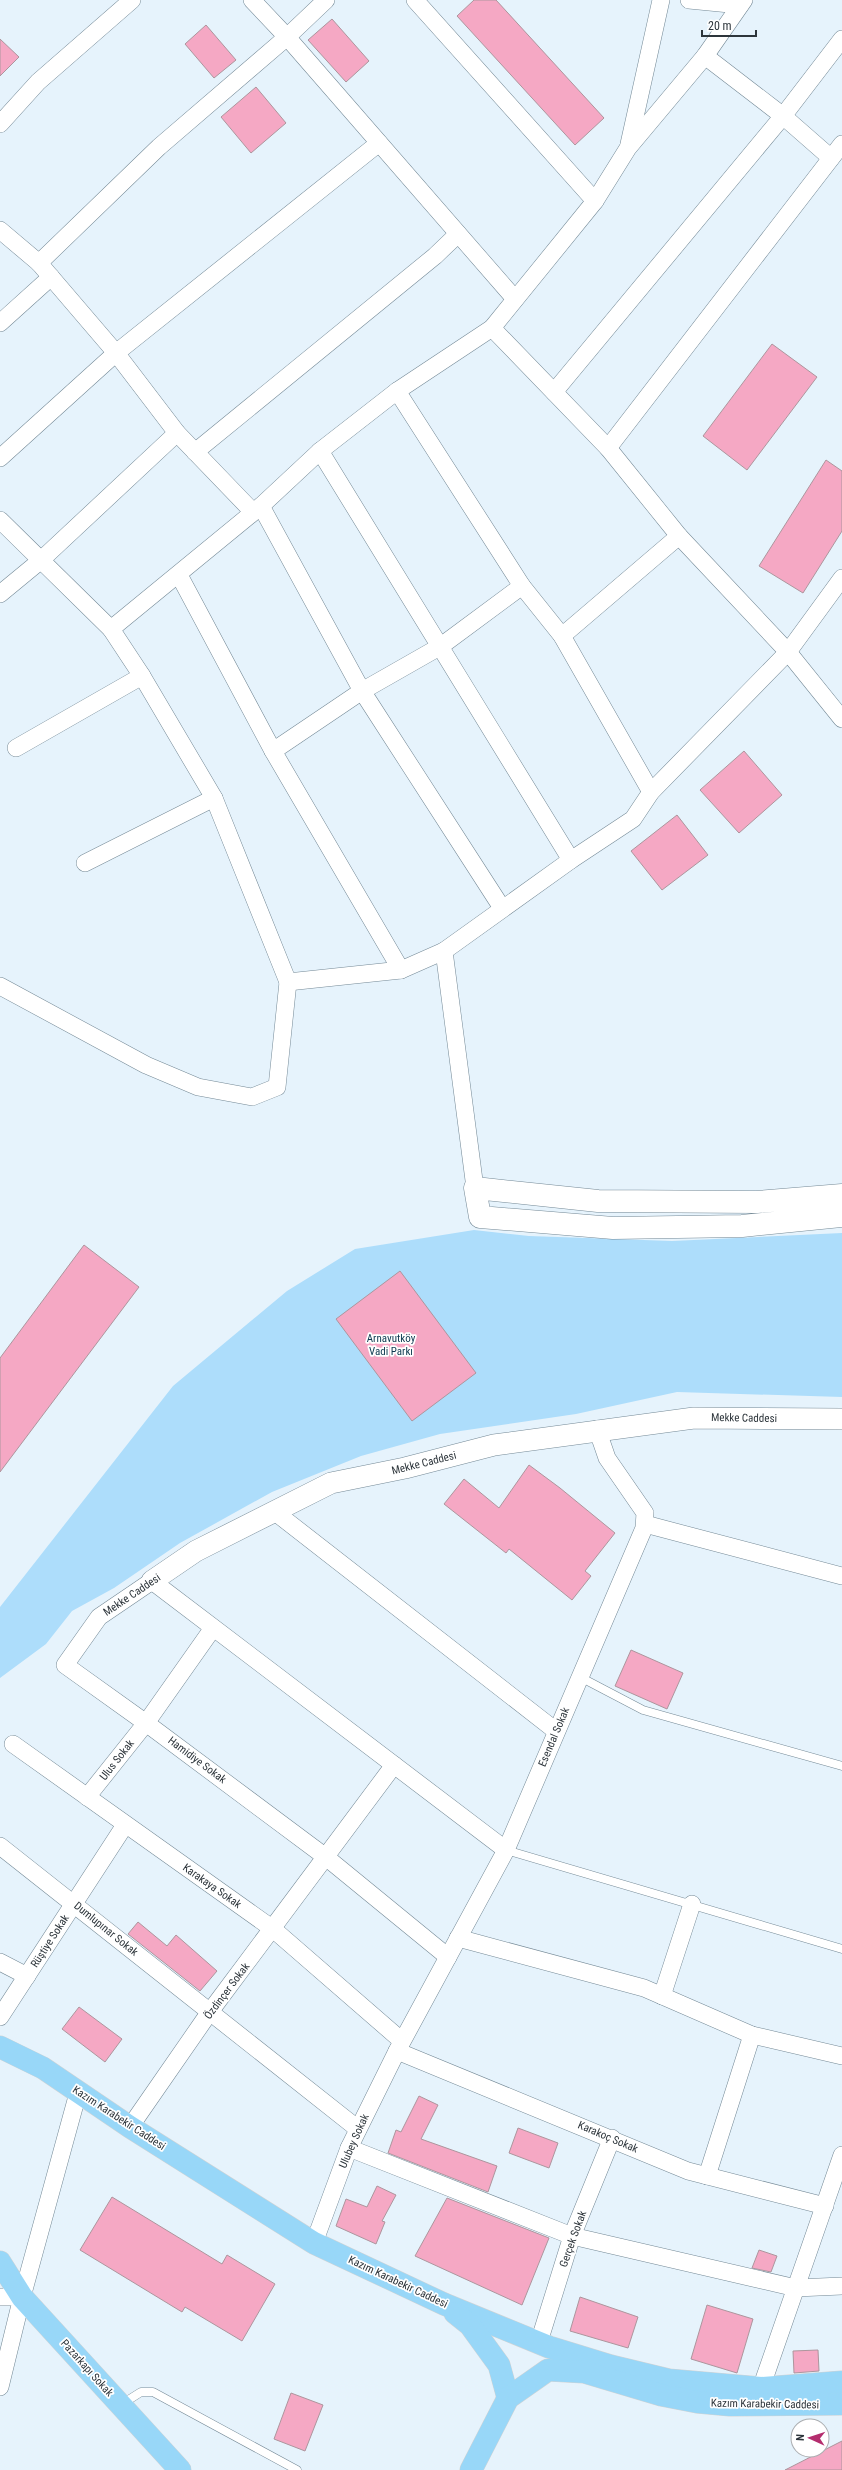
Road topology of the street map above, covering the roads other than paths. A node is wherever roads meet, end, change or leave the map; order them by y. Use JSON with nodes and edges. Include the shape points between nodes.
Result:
{"nodes":[{"id":1,"x":132,"y":0,"type":"edge"},
{"id":2,"x":252,"y":0,"type":"edge"},
{"id":3,"x":326,"y":0,"type":"edge"},
{"id":4,"x":415,"y":0,"type":"edge"},
{"id":5,"x":660,"y":0,"type":"edge"},
{"id":6,"x":689,"y":0,"type":"edge"},
{"id":7,"x":740,"y":2,"type":"edge"},
{"id":8,"x":287,"y":37,"type":"junction"},
{"id":9,"x":842,"y":39,"type":"edge"},
{"id":10,"x":705,"y":56,"type":"junction"},
{"id":11,"x":783,"y":116,"type":"junction"},
{"id":12,"x":0,"y":124,"type":"edge"},
{"id":13,"x":379,"y":143,"type":"junction"},
{"id":14,"x":842,"y":144,"type":"edge"},
{"id":15,"x":628,"y":148,"type":"junction"},
{"id":16,"x":832,"y":158,"type":"junction"},
{"id":17,"x":595,"y":201,"type":"junction"},
{"id":18,"x":0,"y":230,"type":"edge"},
{"id":19,"x":458,"y":234,"type":"junction"},
{"id":20,"x":40,"y":263,"type":"junction"},
{"id":21,"x":51,"y":277,"type":"junction"},
{"id":22,"x":515,"y":299,"type":"junction"},
{"id":23,"x":0,"y":323,"type":"edge"},
{"id":24,"x":492,"y":328,"type":"junction"},
{"id":25,"x":116,"y":353,"type":"junction"},
{"id":26,"x":397,"y":391,"type":"junction"},
{"id":27,"x":554,"y":392,"type":"junction"},
{"id":28,"x":177,"y":433,"type":"junction"},
{"id":29,"x":608,"y":448,"type":"junction"},
{"id":30,"x":320,"y":451,"type":"junction"},
{"id":31,"x":195,"y":452,"type":"junction"},
{"id":32,"x":0,"y":458,"type":"edge"},
{"id":33,"x":257,"y":509,"type":"junction"},
{"id":34,"x":0,"y":520,"type":"edge"},
{"id":35,"x":679,"y":536,"type":"junction"},
{"id":36,"x":40,"y":561,"type":"junction"},
{"id":37,"x":179,"y":575,"type":"junction"},
{"id":38,"x":842,"y":578,"type":"edge"},
{"id":39,"x":522,"y":586,"type":"junction"},
{"id":40,"x":0,"y":594,"type":"edge"},
{"id":41,"x":110,"y":629,"type":"junction"},
{"id":42,"x":562,"y":636,"type":"junction"},
{"id":43,"x":441,"y":646,"type":"junction"},
{"id":44,"x":788,"y":652,"type":"junction"},
{"id":45,"x":142,"y":676,"type":"junction"},
{"id":46,"x":362,"y":691,"type":"junction"},
{"id":47,"x":842,"y":719,"type":"edge"},
{"id":48,"x":16,"y":748,"type":"dead end"},
{"id":49,"x":273,"y":751,"type":"junction"},
{"id":50,"x":652,"y":792,"type":"junction"},
{"id":51,"x":214,"y":798,"type":"junction"},
{"id":52,"x":570,"y":860,"type":"junction"},
{"id":53,"x":84,"y":863,"type":"dead end"},
{"id":54,"x":502,"y":908,"type":"junction"},
{"id":55,"x":444,"y":951,"type":"junction"},
{"id":56,"x":401,"y":970,"type":"junction"},
{"id":57,"x":288,"y":982,"type":"junction"},
{"id":58,"x":0,"y":986,"type":"edge"},
{"id":59,"x":475,"y":1188,"type":"junction"},
{"id":60,"x":842,"y":1195,"type":"edge"},
{"id":61,"x":842,"y":1216,"type":"edge"},
{"id":62,"x":842,"y":1419,"type":"edge"},
{"id":63,"x":597,"y":1429,"type":"junction"},
{"id":64,"x":276,"y":1512,"type":"junction"},
{"id":65,"x":644,"y":1524,"type":"junction"},
{"id":66,"x":842,"y":1576,"type":"edge"},
{"id":67,"x":152,"y":1581,"type":"junction"},
{"id":68,"x":213,"y":1628,"type":"junction"},
{"id":69,"x":65,"y":1665,"type":"joint"},
{"id":70,"x":580,"y":1677,"type":"junction"},
{"id":71,"x":146,"y":1722,"type":"junction"},
{"id":72,"x":556,"y":1731,"type":"junction"},
{"id":73,"x":13,"y":1744,"type":"dead end"},
{"id":74,"x":394,"y":1765,"type":"junction"},
{"id":75,"x":842,"y":1766,"type":"edge"},
{"id":76,"x":87,"y":1797,"type":"junction"},
{"id":77,"x":125,"y":1826,"type":"junction"},
{"id":78,"x":0,"y":1846,"type":"edge"},
{"id":79,"x":506,"y":1850,"type":"junction"},
{"id":80,"x":327,"y":1858,"type":"junction"},
{"id":81,"x":74,"y":1903,"type":"junction"},
{"id":82,"x":692,"y":1904,"type":"junction"},
{"id":83,"x":273,"y":1929,"type":"junction"},
{"id":84,"x":458,"y":1938,"type":"junction"},
{"id":85,"x":842,"y":1949,"type":"edge"},
{"id":86,"x":448,"y":1957,"type":"junction"},
{"id":87,"x":0,"y":1962,"type":"edge"},
{"id":88,"x":27,"y":1976,"type":"junction"},
{"id":89,"x":662,"y":1996,"type":"junction"},
{"id":90,"x":209,"y":2013,"type":"junction"},
{"id":91,"x":0,"y":2017,"type":"edge"},
{"id":92,"x":752,"y":2035,"type":"junction"},
{"id":93,"x":399,"y":2046,"type":"junction"},
{"id":94,"x":0,"y":2047,"type":"edge"},
{"id":95,"x":842,"y":2056,"type":"edge"},
{"id":96,"x":78,"y":2092,"type":"junction"},
{"id":97,"x":130,"y":2127,"type":"junction"},
{"id":98,"x":358,"y":2129,"type":"junction"},
{"id":99,"x":612,"y":2138,"type":"junction"},
{"id":100,"x":349,"y":2148,"type":"junction"},
{"id":101,"x":842,"y":2155,"type":"edge"},
{"id":102,"x":707,"y":2176,"type":"junction"},
{"id":103,"x":824,"y":2206,"type":"junction"},
{"id":104,"x":572,"y":2236,"type":"junction"},
{"id":105,"x":314,"y":2243,"type":"junction"},
{"id":106,"x":0,"y":2262,"type":"edge"},
{"id":107,"x":842,"y":2286,"type":"edge"},
{"id":108,"x":796,"y":2288,"type":"junction"},
{"id":109,"x":22,"y":2296,"type":"junction"},
{"id":110,"x":0,"y":2297,"type":"edge"},
{"id":111,"x":444,"y":2304,"type":"junction"},
{"id":112,"x":539,"y":2342,"type":"junction"},
{"id":113,"x":842,"y":2382,"type":"edge"},
{"id":114,"x":0,"y":2388,"type":"edge"},
{"id":115,"x":762,"y":2388,"type":"junction"},
{"id":116,"x":508,"y":2398,"type":"junction"},
{"id":117,"x":842,"y":2404,"type":"edge"},
{"id":118,"x":120,"y":2405,"type":"junction"},
{"id":119,"x":180,"y":2470,"type":"edge"},
{"id":120,"x":297,"y":2470,"type":"edge"},
{"id":121,"x":471,"y":2470,"type":"edge"}],
"edges":[{"from":1,"to":12,"type":"street","via":[[38,82]]},
{"from":2,"to":8,"type":"street"},
{"from":3,"to":8,"type":"street"},
{"from":4,"to":17,"type":"street"},
{"from":5,"to":15,"type":"street"},
{"from":6,"to":7,"type":"street"},
{"from":7,"to":10,"type":"street"},
{"from":8,"to":13,"type":"street"},
{"from":8,"to":20,"type":"street","via":[[159,147]]},
{"from":9,"to":11,"type":"street"},
{"from":10,"to":11,"type":"street"},
{"from":10,"to":15,"type":"street"},
{"from":11,"to":16,"type":"street"},
{"from":11,"to":27,"type":"street"},
{"from":13,"to":19,"type":"street"},
{"from":13,"to":25,"type":"street"},
{"from":14,"to":16,"type":"street"},
{"from":15,"to":17,"type":"street"},
{"from":16,"to":29,"type":"street"},
{"from":17,"to":22,"type":"street"},
{"from":18,"to":20,"type":"street"},
{"from":19,"to":22,"type":"street"},
{"from":19,"to":31,"type":"street"},
{"from":20,"to":21,"type":"street"},
{"from":21,"to":23,"type":"street"},
{"from":21,"to":25,"type":"street"},
{"from":22,"to":24,"type":"street"},
{"from":24,"to":26,"type":"street"},
{"from":24,"to":27,"type":"street"},
{"from":25,"to":28,"type":"street"},
{"from":25,"to":32,"type":"street"},
{"from":26,"to":30,"type":"street"},
{"from":26,"to":39,"type":"street"},
{"from":27,"to":29,"type":"street"},
{"from":28,"to":31,"type":"street"},
{"from":28,"to":36,"type":"street"},
{"from":29,"to":35,"type":"street"},
{"from":30,"to":33,"type":"street"},
{"from":30,"to":43,"type":"street"},
{"from":31,"to":33,"type":"street"},
{"from":33,"to":37,"type":"street"},
{"from":33,"to":46,"type":"street"},
{"from":34,"to":36,"type":"street"},
{"from":35,"to":42,"type":"street"},
{"from":35,"to":44,"type":"street"},
{"from":36,"to":40,"type":"street"},
{"from":36,"to":41,"type":"street"},
{"from":37,"to":41,"type":"street"},
{"from":37,"to":49,"type":"street"},
{"from":38,"to":44,"type":"street"},
{"from":39,"to":42,"type":"street"},
{"from":39,"to":43,"type":"street"},
{"from":41,"to":45,"type":"street"},
{"from":42,"to":50,"type":"street"},
{"from":43,"to":46,"type":"street"},
{"from":43,"to":52,"type":"street"},
{"from":44,"to":47,"type":"street"},
{"from":44,"to":50,"type":"street"},
{"from":45,"to":48,"type":"street"},
{"from":45,"to":51,"type":"street"},
{"from":46,"to":49,"type":"street"},
{"from":46,"to":54,"type":"street"},
{"from":49,"to":56,"type":"street"},
{"from":50,"to":52,"type":"street","via":[[633,819]]},
{"from":51,"to":53,"type":"street"},
{"from":51,"to":57,"type":"street"},
{"from":52,"to":54,"type":"street"},
{"from":54,"to":55,"type":"street"},
{"from":55,"to":56,"type":"street"},
{"from":55,"to":59,"type":"street"},
{"from":56,"to":57,"type":"street"},
{"from":57,"to":58,"type":"street","via":[[277,1086],[252,1097],[198,1087],[152,1067]]},
{"from":59,"to":60,"type":"main road","via":[[598,1201],[757,1202]]},
{"from":59,"to":61,"type":"main road","via":[[480,1217],[613,1228],[742,1226]]},
{"from":62,"to":63,"type":"street","name":"Mekke Caddesi","via":[[694,1418]]},
{"from":63,"to":64,"type":"street","name":"Mekke Caddesi","via":[[494,1445],[405,1468],[331,1483]]},
{"from":63,"to":65,"type":"street","via":[[607,1458],[645,1514]]},
{"from":64,"to":67,"type":"street","name":"Mekke Caddesi","via":[[196,1551]]},
{"from":64,"to":72,"type":"street"},
{"from":65,"to":66,"type":"street"},
{"from":65,"to":70,"type":"street","name":"Esendal Sokak"},
{"from":67,"to":68,"type":"street"},
{"from":67,"to":69,"type":"street","name":"Mekke Caddesi","via":[[99,1617]]},
{"from":68,"to":71,"type":"street","name":"Ulus Sokak"},
{"from":68,"to":74,"type":"street"},
{"from":69,"to":71,"type":"street","name":"Hamidiye Sokak"},
{"from":70,"to":72,"type":"street","name":"Esendal Sokak"},
{"from":70,"to":75,"type":"lane","via":[[643,1710]]},
{"from":71,"to":76,"type":"street","name":"Ulus Sokak"},
{"from":71,"to":80,"type":"street","name":"Hamidiye Sokak"},
{"from":72,"to":79,"type":"street","name":"Esendal Sokak"},
{"from":73,"to":76,"type":"street","name":"Karakaya Sokak"},
{"from":74,"to":79,"type":"street"},
{"from":74,"to":80,"type":"street","name":"Özdinçer Sokak"},
{"from":76,"to":77,"type":"street","name":"Karakaya Sokak"},
{"from":77,"to":81,"type":"street","name":"Rüştiye Sokak"},
{"from":77,"to":83,"type":"street","name":"Karakaya Sokak"},
{"from":78,"to":81,"type":"street","name":"Dumlupınar Sokak"},
{"from":79,"to":82,"type":"lane"},
{"from":79,"to":84,"type":"street","name":"Esendal Sokak"},
{"from":80,"to":83,"type":"street","name":"Özdinçer Sokak"},
{"from":80,"to":86,"type":"street","name":"Hamidiye Sokak"},
{"from":81,"to":88,"type":"street","name":"Rüştiye Sokak"},
{"from":81,"to":90,"type":"street","name":"Dumlupınar Sokak"},
{"from":82,"to":85,"type":"lane"},
{"from":82,"to":89,"type":"street"},
{"from":83,"to":90,"type":"street","name":"Özdinçer Sokak"},
{"from":83,"to":93,"type":"street","name":"Karakaya Sokak"},
{"from":84,"to":86,"type":"street","name":"Esendal Sokak"},
{"from":84,"to":89,"type":"street","via":[[644,1988]]},
{"from":86,"to":93,"type":"street","name":"Esendal Sokak"},
{"from":87,"to":88,"type":"street"},
{"from":88,"to":91,"type":"street","name":"Rüştiye Sokak"},
{"from":89,"to":92,"type":"street"},
{"from":90,"to":97,"type":"street","name":"Özdinçer Sokak"},
{"from":90,"to":98,"type":"street","name":"Dumlupınar Sokak"},
{"from":92,"to":95,"type":"street"},
{"from":92,"to":102,"type":"street"},
{"from":93,"to":98,"type":"street","name":"Ulubey Sokak"},
{"from":93,"to":99,"type":"street","name":"Karakoç Sokak"},
{"from":94,"to":96,"type":"main road","name":"Kazım Karabekir Caddesi","via":[[43,2068]]},
{"from":96,"to":97,"type":"main road","name":"Kazım Karabekir Caddesi"},
{"from":96,"to":109,"type":"street"},
{"from":97,"to":105,"type":"main road","name":"Kazım Karabekir Caddesi"},
{"from":98,"to":100,"type":"street","name":"Ulubey Sokak"},
{"from":99,"to":102,"type":"street","name":"Karakoç Sokak","via":[[688,2172]]},
{"from":99,"to":104,"type":"street","name":"Gerçek Sokak"},
{"from":100,"to":104,"type":"street"},
{"from":100,"to":105,"type":"street","name":"Ulubey Sokak"},
{"from":101,"to":103,"type":"street"},
{"from":102,"to":103,"type":"street","name":"Karakoç Sokak"},
{"from":103,"to":108,"type":"street"},
{"from":104,"to":108,"type":"street"},
{"from":104,"to":112,"type":"street","name":"Gerçek Sokak"},
{"from":105,"to":111,"type":"main road","name":"Kazım Karabekir Caddesi"},
{"from":106,"to":109,"type":"main road","name":"Pazarkapı Sokak"},
{"from":107,"to":108,"type":"street"},
{"from":108,"to":115,"type":"street"},
{"from":109,"to":110,"type":"street"},
{"from":109,"to":114,"type":"street"},
{"from":109,"to":118,"type":"main road","name":"Pazarkapı Sokak"},
{"from":111,"to":112,"type":"main road","name":"Kazım Karabekir Caddesi"},
{"from":111,"to":116,"type":"main road","via":[[470,2325],[499,2365]]},
{"from":112,"to":115,"type":"main road","name":"Kazım Karabekir Caddesi","via":[[611,2366],[669,2380]]},
{"from":113,"to":115,"type":"main road","name":"Kazım Karabekir Caddesi"},
{"from":116,"to":117,"type":"main road","name":"Kazım Karabekir Caddesi","via":[[548,2370],[584,2372],[661,2395],[697,2402],[730,2405]]},
{"from":116,"to":121,"type":"main road"},
{"from":118,"to":119,"type":"main road","name":"Pazarkapı Sokak"},
{"from":118,"to":120,"type":"lane","via":[[141,2392],[153,2392]]}]}
